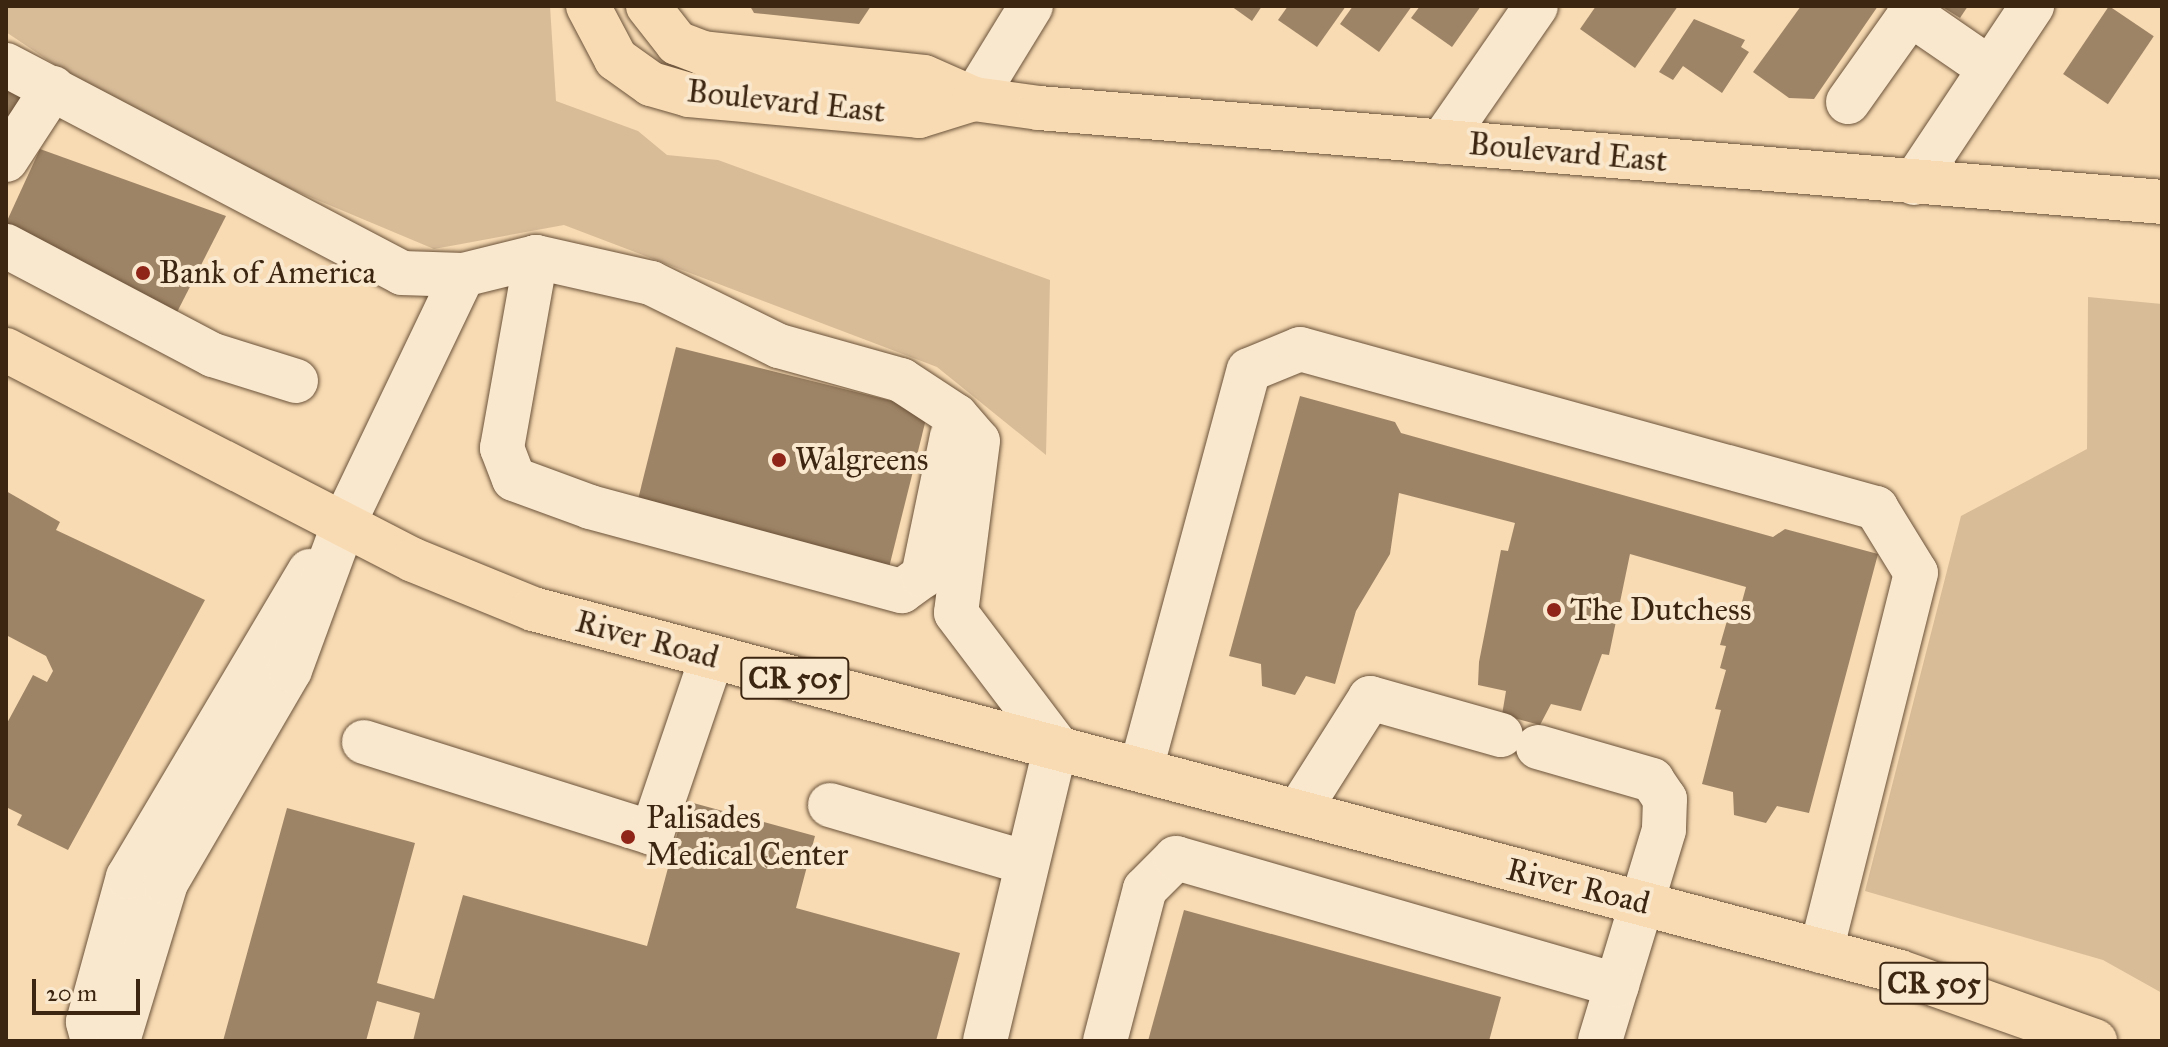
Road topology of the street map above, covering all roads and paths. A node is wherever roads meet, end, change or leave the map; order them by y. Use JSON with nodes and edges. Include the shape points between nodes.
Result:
{"nodes":[{"id":1,"x":588,"y":6,"type":"edge"},
{"id":2,"x":648,"y":6,"type":"edge"},
{"id":3,"x":1031,"y":6,"type":"edge"},
{"id":4,"x":1536,"y":6,"type":"edge"},
{"id":5,"x":2032,"y":6,"type":"edge"},
{"id":6,"x":6,"y":65,"type":"edge"},
{"id":7,"x":1989,"y":68,"type":"junction"},
{"id":8,"x":53,"y":88,"type":"junction"},
{"id":9,"x":974,"y":99,"type":"junction"},
{"id":10,"x":1848,"y":102,"type":"dead end"},
{"id":11,"x":1442,"y":142,"type":"junction"},
{"id":12,"x":6,"y":160,"type":"edge"},
{"id":13,"x":1914,"y":183,"type":"junction"},
{"id":14,"x":2162,"y":202,"type":"edge"},
{"id":15,"x":6,"y":246,"type":"edge"},
{"id":16,"x":536,"y":257,"type":"junction"},
{"id":17,"x":463,"y":275,"type":"junction"},
{"id":18,"x":6,"y":350,"type":"edge"},
{"id":19,"x":296,"y":381,"type":"dead end"},
{"id":20,"x":956,"y":416,"type":"junction"},
{"id":21,"x":344,"y":523,"type":"junction"},
{"id":22,"x":712,"y":657,"type":"junction"},
{"id":23,"x":364,"y":742,"type":"dead end"},
{"id":24,"x":1056,"y":745,"type":"junction"},
{"id":25,"x":1141,"y":769,"type":"junction"},
{"id":26,"x":830,"y":805,"type":"dead end"},
{"id":27,"x":1298,"y":812,"type":"junction"},
{"id":28,"x":1027,"y":863,"type":"junction"},
{"id":29,"x":1641,"y":904,"type":"junction"},
{"id":30,"x":1821,"y":951,"type":"junction"},
{"id":31,"x":1617,"y":985,"type":"junction"},
{"id":32,"x":93,"y":1041,"type":"edge"},
{"id":33,"x":118,"y":1041,"type":"edge"},
{"id":34,"x":985,"y":1041,"type":"edge"},
{"id":35,"x":1105,"y":1041,"type":"edge"},
{"id":36,"x":1600,"y":1041,"type":"edge"},
{"id":37,"x":2095,"y":1041,"type":"edge"}],
"edges":[{"from":1,"to":9,"type":"main road","name":"Boulevard East","via":[[616,59],[651,84],[689,95],[919,116]]},
{"from":2,"to":9,"type":"main road","name":"Boulevard East","via":[[677,43],[703,53],[924,77]]},
{"from":3,"to":9,"type":"street"},
{"from":4,"to":11,"type":"street"},
{"from":5,"to":7,"type":"street"},
{"from":6,"to":8,"type":"street"},
{"from":7,"to":10,"type":"street","via":[[1922,22],[1907,19]]},
{"from":7,"to":13,"type":"street"},
{"from":8,"to":12,"type":"street"},
{"from":8,"to":17,"type":"street","via":[[402,273]]},
{"from":9,"to":11,"type":"main road","name":"Boulevard East"},
{"from":11,"to":13,"type":"main road","name":"Boulevard East"},
{"from":13,"to":14,"type":"main road","name":"Boulevard East"},
{"from":15,"to":19,"type":"street","via":[[213,355]]},
{"from":16,"to":17,"type":"street"},
{"from":16,"to":20,"type":"street","via":[[651,283],[779,346],[901,380]]},
{"from":16,"to":20,"type":"street","via":[[502,448],[505,467],[514,479],[590,507],[902,591],[923,576]]},
{"from":17,"to":21,"type":"street"},
{"from":18,"to":21,"type":"main road","name":"River Road","number":"CR 505"},
{"from":20,"to":24,"type":"street","via":[[978,441],[956,613]]},
{"from":21,"to":22,"type":"main road","name":"River Road","number":"CR 505","via":[[533,609]]},
{"from":21,"to":32,"type":"street","via":[[268,630],[128,877],[88,1022]]},
{"from":21,"to":33,"type":"street","via":[[290,670],[166,883]]},
{"from":22,"to":23,"type":"street","via":[[652,833]]},
{"from":22,"to":24,"type":"main road","name":"River Road","number":"CR 505"},
{"from":24,"to":25,"type":"main road","name":"River Road","number":"CR 505"},
{"from":24,"to":28,"type":"street"},
{"from":25,"to":27,"type":"main road","name":"River Road","number":"CR 505"},
{"from":25,"to":30,"type":"street","via":[[1249,370],[1300,349],[1876,508],[1916,573]]},
{"from":26,"to":28,"type":"street"},
{"from":27,"to":29,"type":"main road","name":"River Road","number":"CR 505"},
{"from":27,"to":29,"type":"street","via":[[1370,698],[1652,780],[1665,799],[1664,830]]},
{"from":28,"to":34,"type":"street"},
{"from":29,"to":30,"type":"main road","name":"River Road","number":"CR 505"},
{"from":29,"to":31,"type":"street"},
{"from":30,"to":37,"type":"main road","name":"River Road","number":"CR 505","via":[[2020,1009]]},
{"from":31,"to":35,"type":"street","via":[[1176,858],[1145,889]]},
{"from":31,"to":36,"type":"street"}]}
